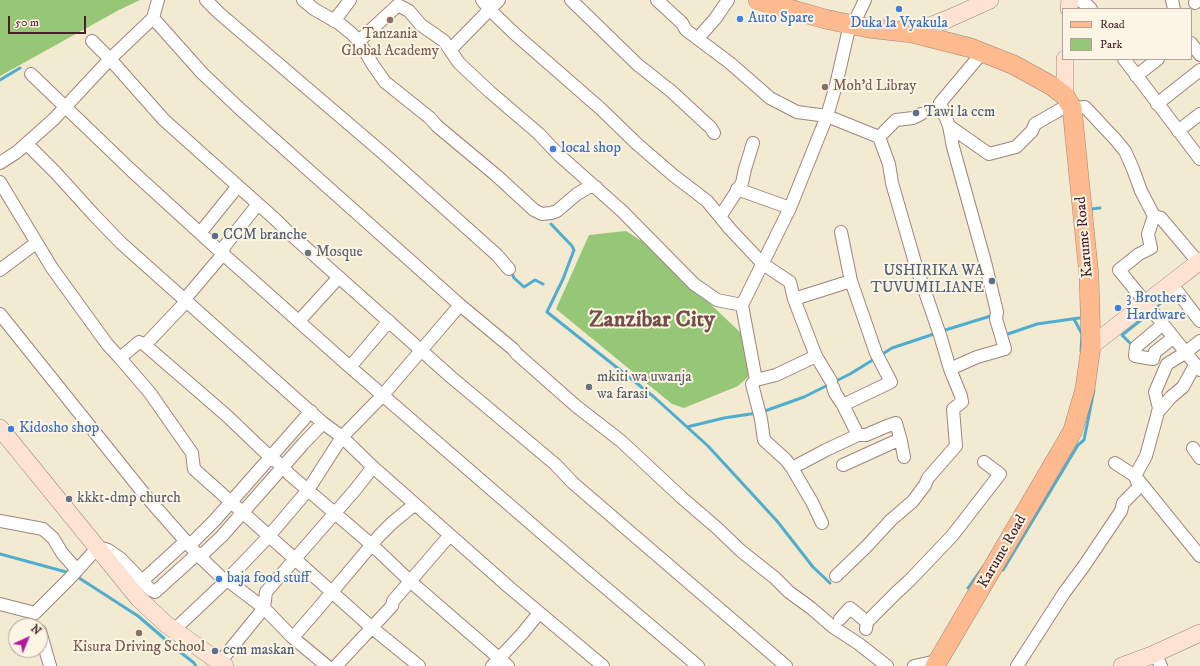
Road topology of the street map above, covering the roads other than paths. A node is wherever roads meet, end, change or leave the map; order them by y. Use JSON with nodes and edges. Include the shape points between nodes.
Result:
{"nodes":[{"id":1,"x":158,"y":0,"type":"edge"},
{"id":2,"x":206,"y":0,"type":"edge"},
{"id":3,"x":303,"y":0,"type":"edge"},
{"id":4,"x":350,"y":0,"type":"edge"},
{"id":5,"x":482,"y":0,"type":"edge"},
{"id":6,"x":499,"y":0,"type":"edge"},
{"id":7,"x":571,"y":0,"type":"edge"},
{"id":8,"x":658,"y":0,"type":"edge"},
{"id":9,"x":728,"y":0,"type":"edge"},
{"id":10,"x":865,"y":0,"type":"edge"},
{"id":11,"x":990,"y":0,"type":"edge"},
{"id":12,"x":1079,"y":0,"type":"edge"},
{"id":13,"x":769,"y":1,"type":"edge"},
{"id":14,"x":400,"y":3,"type":"edge"},
{"id":15,"x":1090,"y":8,"type":"edge"},
{"id":16,"x":490,"y":10,"type":"junction"},
{"id":17,"x":153,"y":18,"type":"junction"},
{"id":18,"x":334,"y":21,"type":"junction"},
{"id":19,"x":851,"y":25,"type":"junction"},
{"id":20,"x":912,"y":34,"type":"junction"},
{"id":21,"x":698,"y":38,"type":"junction"},
{"id":22,"x":92,"y":41,"type":"dead end"},
{"id":23,"x":359,"y":41,"type":"junction"},
{"id":24,"x":1192,"y":44,"type":"edge"},
{"id":25,"x":450,"y":50,"type":"junction"},
{"id":26,"x":982,"y":53,"type":"junction"},
{"id":27,"x":1200,"y":55,"type":"edge"},
{"id":28,"x":110,"y":59,"type":"junction"},
{"id":29,"x":1065,"y":60,"type":"edge"},
{"id":30,"x":1126,"y":60,"type":"edge"},
{"id":31,"x":1157,"y":60,"type":"edge"},
{"id":32,"x":1200,"y":70,"type":"edge"},
{"id":33,"x":31,"y":74,"type":"dead end"},
{"id":34,"x":1136,"y":76,"type":"junction"},
{"id":35,"x":1069,"y":103,"type":"junction"},
{"id":36,"x":1157,"y":104,"type":"junction"},
{"id":37,"x":66,"y":107,"type":"junction"},
{"id":38,"x":921,"y":114,"type":"dead end"},
{"id":39,"x":1200,"y":114,"type":"edge"},
{"id":40,"x":827,"y":116,"type":"junction"},
{"id":41,"x":949,"y":126,"type":"junction"},
{"id":42,"x":1178,"y":131,"type":"junction"},
{"id":43,"x":714,"y":133,"type":"dead end"},
{"id":44,"x":879,"y":136,"type":"junction"},
{"id":45,"x":753,"y":143,"type":"dead end"},
{"id":46,"x":27,"y":144,"type":"junction"},
{"id":47,"x":1200,"y":159,"type":"edge"},
{"id":48,"x":0,"y":162,"type":"edge"},
{"id":49,"x":0,"y":182,"type":"edge"},
{"id":50,"x":238,"y":186,"type":"junction"},
{"id":51,"x":596,"y":187,"type":"junction"},
{"id":52,"x":737,"y":189,"type":"junction"},
{"id":53,"x":258,"y":204,"type":"junction"},
{"id":54,"x":790,"y":208,"type":"junction"},
{"id":55,"x":1154,"y":216,"type":"junction"},
{"id":56,"x":720,"y":217,"type":"junction"},
{"id":57,"x":841,"y":232,"type":"dead end"},
{"id":58,"x":200,"y":233,"type":"junction"},
{"id":59,"x":36,"y":243,"type":"junction"},
{"id":60,"x":223,"y":254,"type":"junction"},
{"id":61,"x":1199,"y":262,"type":"edge"},
{"id":62,"x":763,"y":264,"type":"junction"},
{"id":63,"x":0,"y":270,"type":"edge"},
{"id":64,"x":509,"y":270,"type":"dead end"},
{"id":65,"x":339,"y":277,"type":"junction"},
{"id":66,"x":851,"y":281,"type":"junction"},
{"id":67,"x":1177,"y":291,"type":"dead end"},
{"id":68,"x":794,"y":299,"type":"junction"},
{"id":69,"x":185,"y":300,"type":"junction"},
{"id":70,"x":742,"y":305,"type":"junction"},
{"id":71,"x":460,"y":306,"type":"junction"},
{"id":72,"x":1149,"y":309,"type":"junction"},
{"id":73,"x":0,"y":314,"type":"edge"},
{"id":74,"x":389,"y":321,"type":"junction"},
{"id":75,"x":1200,"y":321,"type":"edge"},
{"id":76,"x":298,"y":322,"type":"junction"},
{"id":77,"x":1162,"y":325,"type":"junction"},
{"id":78,"x":1173,"y":338,"type":"junction"},
{"id":79,"x":1200,"y":340,"type":"edge"},
{"id":80,"x":145,"y":345,"type":"junction"},
{"id":81,"x":1091,"y":346,"type":"junction"},
{"id":82,"x":420,"y":350,"type":"junction"},
{"id":83,"x":1185,"y":353,"type":"junction"},
{"id":84,"x":816,"y":356,"type":"junction"},
{"id":85,"x":120,"y":358,"type":"junction"},
{"id":86,"x":350,"y":367,"type":"junction"},
{"id":87,"x":1198,"y":368,"type":"edge"},
{"id":88,"x":950,"y":369,"type":"junction"},
{"id":89,"x":756,"y":380,"type":"junction"},
{"id":90,"x":382,"y":396,"type":"junction"},
{"id":91,"x":843,"y":405,"type":"junction"},
{"id":92,"x":311,"y":411,"type":"junction"},
{"id":93,"x":1158,"y":412,"type":"junction"},
{"id":94,"x":323,"y":423,"type":"junction"},
{"id":95,"x":0,"y":428,"type":"edge"},
{"id":96,"x":858,"y":435,"type":"junction"},
{"id":97,"x":342,"y":437,"type":"junction"},
{"id":98,"x":901,"y":441,"type":"junction"},
{"id":99,"x":1193,"y":448,"type":"dead end"},
{"id":100,"x":270,"y":457,"type":"junction"},
{"id":101,"x":904,"y":457,"type":"dead end"},
{"id":102,"x":1200,"y":458,"type":"edge"},
{"id":103,"x":984,"y":462,"type":"dead end"},
{"id":104,"x":1114,"y":463,"type":"dead end"},
{"id":105,"x":843,"y":465,"type":"dead end"},
{"id":106,"x":283,"y":466,"type":"junction"},
{"id":107,"x":374,"y":467,"type":"junction"},
{"id":108,"x":792,"y":468,"type":"junction"},
{"id":109,"x":1135,"y":476,"type":"junction"},
{"id":110,"x":308,"y":490,"type":"junction"},
{"id":111,"x":231,"y":502,"type":"junction"},
{"id":112,"x":415,"y":504,"type":"junction"},
{"id":113,"x":242,"y":512,"type":"junction"},
{"id":114,"x":335,"y":513,"type":"junction"},
{"id":115,"x":0,"y":522,"type":"edge"},
{"id":116,"x":822,"y":523,"type":"dead end"},
{"id":117,"x":450,"y":535,"type":"junction"},
{"id":118,"x":269,"y":536,"type":"junction"},
{"id":119,"x":372,"y":545,"type":"junction"},
{"id":120,"x":98,"y":547,"type":"junction"},
{"id":121,"x":191,"y":547,"type":"junction"},
{"id":122,"x":1200,"y":556,"type":"edge"},
{"id":123,"x":295,"y":558,"type":"junction"},
{"id":124,"x":75,"y":573,"type":"junction"},
{"id":125,"x":836,"y":576,"type":"dead end"},
{"id":126,"x":227,"y":580,"type":"junction"},
{"id":127,"x":142,"y":581,"type":"junction"},
{"id":128,"x":411,"y":582,"type":"junction"},
{"id":129,"x":333,"y":592,"type":"junction"},
{"id":130,"x":0,"y":604,"type":"edge"},
{"id":131,"x":264,"y":608,"type":"junction"},
{"id":132,"x":35,"y":613,"type":"junction"},
{"id":133,"x":539,"y":613,"type":"junction"},
{"id":134,"x":36,"y":618,"type":"edge"},
{"id":135,"x":840,"y":619,"type":"dead end"},
{"id":136,"x":371,"y":627,"type":"junction"},
{"id":137,"x":174,"y":630,"type":"junction"},
{"id":138,"x":1200,"y":633,"type":"edge"},
{"id":139,"x":292,"y":637,"type":"junction"},
{"id":140,"x":222,"y":664,"type":"edge"},
{"id":141,"x":500,"y":664,"type":"edge"},
{"id":142,"x":936,"y":664,"type":"edge"},
{"id":143,"x":327,"y":666,"type":"edge"},
{"id":144,"x":336,"y":666,"type":"edge"},
{"id":145,"x":419,"y":666,"type":"edge"},
{"id":146,"x":603,"y":666,"type":"edge"},
{"id":147,"x":698,"y":666,"type":"edge"},
{"id":148,"x":786,"y":666,"type":"edge"},
{"id":149,"x":887,"y":666,"type":"edge"},
{"id":150,"x":914,"y":666,"type":"edge"},
{"id":151,"x":1017,"y":666,"type":"edge"},
{"id":152,"x":1122,"y":666,"type":"edge"}],
"edges":[{"from":1,"to":17,"type":"street"},
{"from":2,"to":64,"type":"street","via":[[482,241]]},
{"from":3,"to":18,"type":"street"},
{"from":4,"to":18,"type":"street"},
{"from":5,"to":16,"type":"street"},
{"from":6,"to":16,"type":"street"},
{"from":7,"to":43,"type":"street"},
{"from":8,"to":21,"type":"street","via":[[686,30]]},
{"from":9,"to":21,"type":"street"},
{"from":10,"to":19,"type":"street"},
{"from":11,"to":20,"type":"street"},
{"from":12,"to":15,"type":"street"},
{"from":13,"to":19,"type":"main road"},
{"from":14,"to":23,"type":"street"},
{"from":14,"to":25,"type":"street","via":[[421,25],[444,41]]},
{"from":16,"to":25,"type":"street"},
{"from":16,"to":56,"type":"street","via":[[601,108],[636,143],[707,201]]},
{"from":17,"to":28,"type":"street"},
{"from":17,"to":71,"type":"street","via":[[202,73],[240,109]]},
{"from":18,"to":23,"type":"street"},
{"from":19,"to":20,"type":"main road"},
{"from":19,"to":40,"type":"street"},
{"from":20,"to":26,"type":"main road"},
{"from":21,"to":40,"type":"street","via":[[770,98],[796,112]]},
{"from":22,"to":28,"type":"street"},
{"from":23,"to":51,"type":"street","via":[[385,82],[430,118],[534,210],[542,214],[551,213],[589,187]]},
{"from":24,"to":27,"type":"street"},
{"from":25,"to":51,"type":"street","via":[[459,63]]},
{"from":26,"to":35,"type":"main road","via":[[1014,65],[1052,86]]},
{"from":26,"to":41,"type":"street","via":[[940,103]]},
{"from":28,"to":37,"type":"street"},
{"from":28,"to":50,"type":"street","via":[[164,120]]},
{"from":29,"to":35,"type":"street"},
{"from":30,"to":34,"type":"street"},
{"from":31,"to":34,"type":"street"},
{"from":32,"to":36,"type":"street"},
{"from":33,"to":37,"type":"street"},
{"from":34,"to":36,"type":"street"},
{"from":35,"to":41,"type":"street","via":[[1035,124],[1032,131],[1016,147],[989,154]]},
{"from":35,"to":55,"type":"street","via":[[1085,106],[1115,139],[1124,151]]},
{"from":35,"to":81,"type":"main road","name":"Karume Road","via":[[1089,276]]},
{"from":36,"to":42,"type":"street"},
{"from":37,"to":46,"type":"street"},
{"from":37,"to":58,"type":"street"},
{"from":38,"to":44,"type":"street","via":[[913,118],[896,120]]},
{"from":39,"to":42,"type":"street"},
{"from":40,"to":44,"type":"street"},
{"from":40,"to":54,"type":"street"},
{"from":41,"to":88,"type":"street","via":[[1004,348]]},
{"from":42,"to":47,"type":"street"},
{"from":44,"to":88,"type":"street","via":[[916,266]]},
{"from":45,"to":52,"type":"street","via":[[742,183]]},
{"from":46,"to":48,"type":"street"},
{"from":46,"to":69,"type":"street","via":[[121,243]]},
{"from":49,"to":59,"type":"street"},
{"from":50,"to":53,"type":"street"},
{"from":50,"to":58,"type":"street"},
{"from":51,"to":70,"type":"street","via":[[694,284],[717,300]]},
{"from":52,"to":54,"type":"street"},
{"from":52,"to":56,"type":"street"},
{"from":53,"to":60,"type":"street","via":[[224,248]]},
{"from":53,"to":65,"type":"street"},
{"from":54,"to":62,"type":"street"},
{"from":55,"to":61,"type":"street","via":[[1161,218]]},
{"from":55,"to":72,"type":"street","via":[[1148,234],[1151,248],[1119,270]]},
{"from":56,"to":62,"type":"street"},
{"from":57,"to":66,"type":"street"},
{"from":58,"to":60,"type":"street"},
{"from":59,"to":63,"type":"street"},
{"from":59,"to":85,"type":"street","via":[[107,344]]},
{"from":60,"to":69,"type":"street"},
{"from":60,"to":76,"type":"street"},
{"from":61,"to":72,"type":"street"},
{"from":62,"to":68,"type":"street","via":[[790,282]]},
{"from":62,"to":70,"type":"street"},
{"from":65,"to":74,"type":"street"},
{"from":65,"to":76,"type":"street"},
{"from":66,"to":68,"type":"street"},
{"from":66,"to":91,"type":"street","via":[[879,358],[891,382]]},
{"from":67,"to":75,"type":"street"},
{"from":68,"to":84,"type":"street"},
{"from":69,"to":80,"type":"street"},
{"from":69,"to":92,"type":"street"},
{"from":70,"to":89,"type":"street"},
{"from":71,"to":82,"type":"street"},
{"from":71,"to":149,"type":"street","via":[[513,349],[576,406],[621,441],[789,592]]},
{"from":72,"to":77,"type":"street"},
{"from":72,"to":81,"type":"street"},
{"from":73,"to":121,"type":"street","via":[[145,495]]},
{"from":74,"to":82,"type":"street"},
{"from":74,"to":86,"type":"street"},
{"from":76,"to":86,"type":"street"},
{"from":77,"to":78,"type":"street"},
{"from":77,"to":78,"type":"street","via":[[1136,347],[1135,356],[1153,359],[1155,352]]},
{"from":78,"to":83,"type":"street"},
{"from":79,"to":83,"type":"street"},
{"from":80,"to":85,"type":"street","via":[[139,342]]},
{"from":80,"to":100,"type":"street","via":[[232,420]]},
{"from":81,"to":142,"type":"main road","name":"Karume Road","via":[[1085,390],[1073,430]]},
{"from":82,"to":90,"type":"street"},
{"from":82,"to":148,"type":"street"},
{"from":83,"to":87,"type":"street"},
{"from":83,"to":93,"type":"street","via":[[1167,364],[1155,392]]},
{"from":84,"to":89,"type":"street","via":[[776,375]]},
{"from":84,"to":91,"type":"street"},
{"from":85,"to":111,"type":"street","via":[[150,393],[192,454],[194,470]]},
{"from":86,"to":90,"type":"street"},
{"from":87,"to":93,"type":"street"},
{"from":88,"to":125,"type":"street","via":[[962,402],[953,409],[956,446],[928,478],[913,501]]},
{"from":89,"to":108,"type":"street","via":[[752,384],[764,440]]},
{"from":90,"to":97,"type":"street"},
{"from":90,"to":147,"type":"street"},
{"from":91,"to":96,"type":"street"},
{"from":92,"to":94,"type":"street"},
{"from":92,"to":100,"type":"street"},
{"from":93,"to":109,"type":"street","via":[[1146,456]]},
{"from":94,"to":97,"type":"street"},
{"from":94,"to":106,"type":"street"},
{"from":95,"to":120,"type":"street"},
{"from":96,"to":98,"type":"street","via":[[866,435],[896,423]]},
{"from":96,"to":108,"type":"street"},
{"from":97,"to":107,"type":"street"},
{"from":97,"to":110,"type":"street"},
{"from":98,"to":101,"type":"street"},
{"from":98,"to":105,"type":"street"},
{"from":99,"to":102,"type":"street"},
{"from":100,"to":106,"type":"street"},
{"from":100,"to":111,"type":"street"},
{"from":103,"to":135,"type":"street","via":[[1000,474],[952,536],[867,625],[850,608]]},
{"from":104,"to":109,"type":"street"},
{"from":106,"to":110,"type":"street"},
{"from":106,"to":113,"type":"street"},
{"from":107,"to":112,"type":"street"},
{"from":107,"to":114,"type":"street"},
{"from":108,"to":116,"type":"street"},
{"from":109,"to":122,"type":"street"},
{"from":109,"to":151,"type":"street","via":[[1139,487],[1124,503]]},
{"from":110,"to":114,"type":"street"},
{"from":110,"to":118,"type":"street"},
{"from":111,"to":113,"type":"street"},
{"from":111,"to":121,"type":"street"},
{"from":112,"to":117,"type":"street"},
{"from":112,"to":119,"type":"street","via":[[392,522]]},
{"from":113,"to":118,"type":"street"},
{"from":113,"to":121,"type":"street","via":[[203,554]]},
{"from":114,"to":119,"type":"street"},
{"from":114,"to":123,"type":"street"},
{"from":115,"to":124,"type":"street","via":[[43,529],[53,538]]},
{"from":117,"to":128,"type":"street"},
{"from":117,"to":133,"type":"street"},
{"from":118,"to":123,"type":"street"},
{"from":118,"to":126,"type":"street"},
{"from":119,"to":128,"type":"street"},
{"from":119,"to":129,"type":"street"},
{"from":120,"to":124,"type":"street"},
{"from":120,"to":127,"type":"street","via":[[121,559]]},
{"from":120,"to":137,"type":"street","via":[[139,599]]},
{"from":121,"to":126,"type":"street"},
{"from":121,"to":127,"type":"street"},
{"from":121,"to":127,"type":"street","via":[[155,592]]},
{"from":123,"to":129,"type":"street"},
{"from":123,"to":131,"type":"street","via":[[266,592]]},
{"from":124,"to":132,"type":"street"},
{"from":126,"to":131,"type":"street"},
{"from":126,"to":137,"type":"street"},
{"from":128,"to":136,"type":"street"},
{"from":128,"to":141,"type":"street"},
{"from":129,"to":136,"type":"street"},
{"from":129,"to":139,"type":"street"},
{"from":130,"to":132,"type":"street"},
{"from":131,"to":139,"type":"street"},
{"from":131,"to":140,"type":"street"},
{"from":132,"to":134,"type":"street"},
{"from":133,"to":141,"type":"street"},
{"from":133,"to":146,"type":"street"},
{"from":136,"to":144,"type":"street"},
{"from":136,"to":145,"type":"street"},
{"from":137,"to":140,"type":"street"},
{"from":138,"to":152,"type":"street"},
{"from":139,"to":143,"type":"street"},
{"from":142,"to":150,"type":"street"}]}
